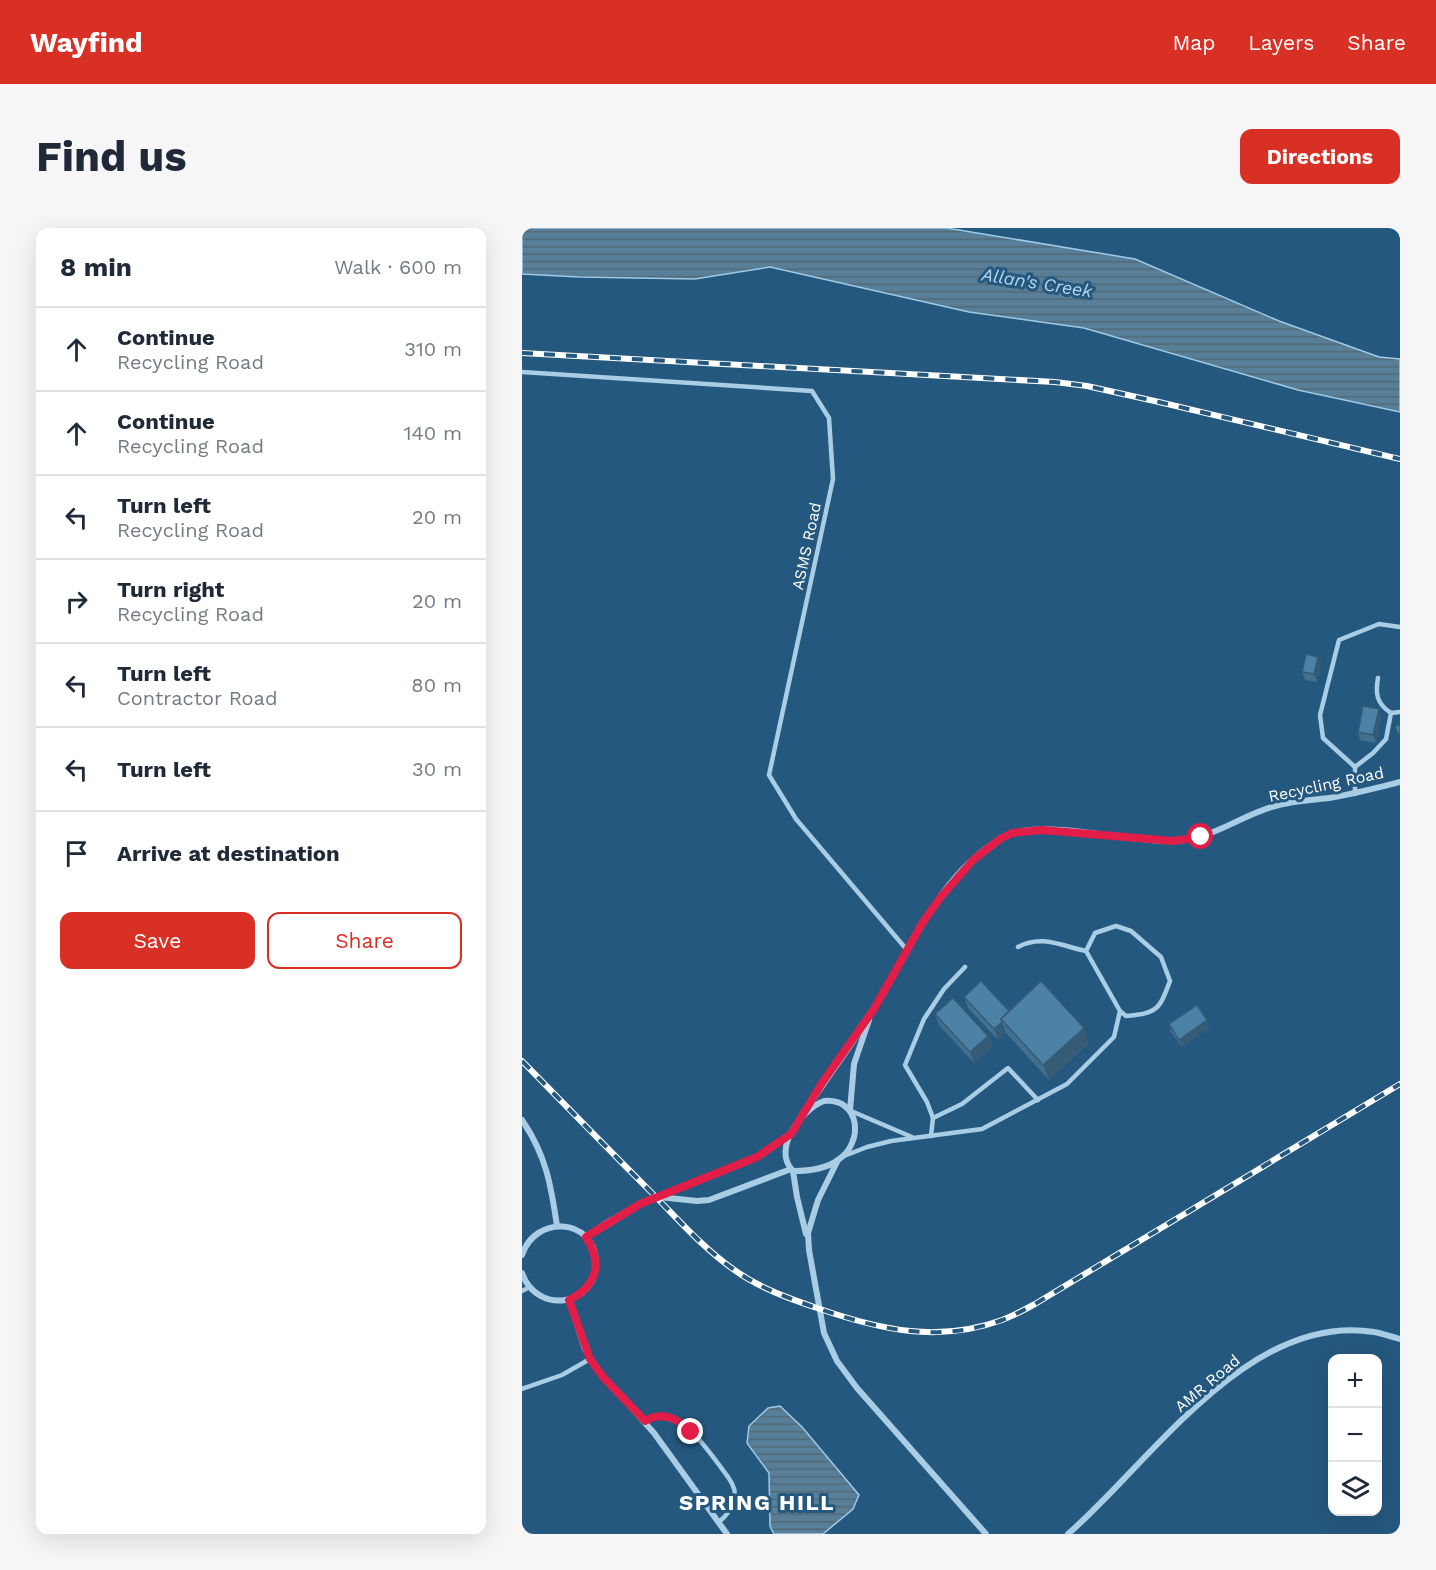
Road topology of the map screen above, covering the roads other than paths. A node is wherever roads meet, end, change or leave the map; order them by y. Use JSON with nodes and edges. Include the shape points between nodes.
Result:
{"nodes":[{"id":1,"x":522,"y":372,"type":"edge"},
{"id":2,"x":1400,"y":627,"type":"edge"},
{"id":3,"x":1378,"y":678,"type":"dead end"},
{"id":4,"x":1400,"y":711,"type":"edge"},
{"id":5,"x":1391,"y":713,"type":"junction"},
{"id":6,"x":1355,"y":767,"type":"junction"},
{"id":7,"x":1400,"y":782,"type":"edge"},
{"id":8,"x":1355,"y":794,"type":"junction"},
{"id":9,"x":1018,"y":947,"type":"dead end"},
{"id":10,"x":908,"y":950,"type":"junction"},
{"id":11,"x":1086,"y":951,"type":"junction"},
{"id":12,"x":965,"y":967,"type":"dead end"},
{"id":13,"x":874,"y":1009,"type":"junction"},
{"id":14,"x":1120,"y":1011,"type":"junction"},
{"id":15,"x":1038,"y":1100,"type":"junction"},
{"id":16,"x":850,"y":1110,"type":"junction"},
{"id":17,"x":933,"y":1118,"type":"junction"},
{"id":18,"x":522,"y":1120,"type":"edge"},
{"id":19,"x":800,"y":1120,"type":"junction"},
{"id":20,"x":791,"y":1134,"type":"junction"},
{"id":21,"x":931,"y":1136,"type":"junction"},
{"id":22,"x":914,"y":1138,"type":"junction"},
{"id":23,"x":840,"y":1158,"type":"junction"},
{"id":24,"x":792,"y":1170,"type":"junction"},
{"id":25,"x":656,"y":1197,"type":"junction"},
{"id":26,"x":557,"y":1226,"type":"junction"},
{"id":27,"x":586,"y":1237,"type":"junction"},
{"id":28,"x":808,"y":1240,"type":"junction"},
{"id":29,"x":524,"y":1246,"type":"edge"},
{"id":30,"x":522,"y":1255,"type":"edge"},
{"id":31,"x":522,"y":1272,"type":"edge"},
{"id":32,"x":525,"y":1290,"type":"edge"},
{"id":33,"x":569,"y":1300,"type":"junction"},
{"id":34,"x":1400,"y":1339,"type":"edge"},
{"id":35,"x":590,"y":1359,"type":"junction"},
{"id":36,"x":522,"y":1389,"type":"edge"},
{"id":37,"x":645,"y":1421,"type":"junction"},
{"id":38,"x":719,"y":1522,"type":"junction"},
{"id":39,"x":727,"y":1534,"type":"edge"},
{"id":40,"x":986,"y":1534,"type":"edge"},
{"id":41,"x":1068,"y":1534,"type":"edge"}],
"edges":[{"from":1,"to":10,"type":"lane","name":"ASMS Road","via":[[812,391],[829,418],[833,479],[769,775],[796,819]]},
{"from":2,"to":6,"type":"lane","via":[[1379,624],[1339,640],[1320,715],[1323,738]]},
{"from":3,"to":5,"type":"lane","via":[[1376,691],[1382,708]]},
{"from":4,"to":5,"type":"lane"},
{"from":5,"to":6,"type":"lane","via":[[1386,739]]},
{"from":6,"to":8,"type":"lane"},
{"from":7,"to":8,"type":"street","name":"Recycling Road"},
{"from":8,"to":10,"type":"street","name":"Recycling Road","via":[[1275,806],[1189,840],[1042,830],[1012,833],[986,849],[959,874],[923,922]]},
{"from":9,"to":11,"type":"lane","via":[[1041,940]]},
{"from":10,"to":13,"type":"street","name":"Recycling Road"},
{"from":11,"to":14,"type":"lane"},
{"from":11,"to":14,"type":"lane","via":[[1095,933],[1116,926],[1131,931],[1161,957],[1170,981],[1161,1004],[1149,1014],[1126,1016]]},
{"from":12,"to":17,"type":"lane","via":[[924,1019],[905,1065]]},
{"from":13,"to":16,"type":"street","via":[[854,1064]]},
{"from":13,"to":19,"type":"street","name":"Recycling Road"},
{"from":14,"to":15,"type":"lane","via":[[1114,1037],[1067,1084]]},
{"from":15,"to":17,"type":"lane","via":[[1008,1068],[962,1104]]},
{"from":15,"to":21,"type":"lane","via":[[982,1129]]},
{"from":16,"to":19,"type":"street","via":[[839,1102],[824,1101],[810,1108]]},
{"from":16,"to":22,"type":"lane"},
{"from":16,"to":23,"type":"street","via":[[854,1138]]},
{"from":17,"to":21,"type":"lane"},
{"from":18,"to":26,"type":"street","via":[[544,1158]]},
{"from":19,"to":20,"type":"street"},
{"from":20,"to":24,"type":"street","via":[[785,1157]]},
{"from":20,"to":25,"type":"street","via":[[751,1160]]},
{"from":21,"to":22,"type":"lane"},
{"from":22,"to":23,"type":"lane","via":[[873,1145]]},
{"from":23,"to":24,"type":"street","via":[[816,1169]]},
{"from":23,"to":28,"type":"street","via":[[818,1200]]},
{"from":24,"to":25,"type":"street","via":[[709,1200]]},
{"from":24,"to":28,"type":"street"},
{"from":25,"to":27,"type":"street"},
{"from":26,"to":27,"type":"street","via":[[573,1228]]},
{"from":26,"to":29,"type":"street","via":[[539,1231]]},
{"from":27,"to":33,"type":"street","via":[[596,1258],[596,1269],[586,1289]]},
{"from":28,"to":40,"type":"street","via":[[821,1323],[837,1361]]},
{"from":29,"to":30,"type":"street"},
{"from":31,"to":32,"type":"street"},
{"from":32,"to":33,"type":"street","via":[[547,1299]]},
{"from":33,"to":35,"type":"street"},
{"from":34,"to":41,"type":"street","name":"AMR Road","via":[[1375,1332],[1332,1331],[1262,1356],[1208,1396]]},
{"from":35,"to":36,"type":"lane","via":[[562,1375]]},
{"from":35,"to":37,"type":"street"},
{"from":37,"to":38,"type":"street"},
{"from":37,"to":38,"type":"lane","via":[[662,1416],[682,1424],[728,1477],[734,1486],[735,1500]]},
{"from":38,"to":39,"type":"street"}]}
